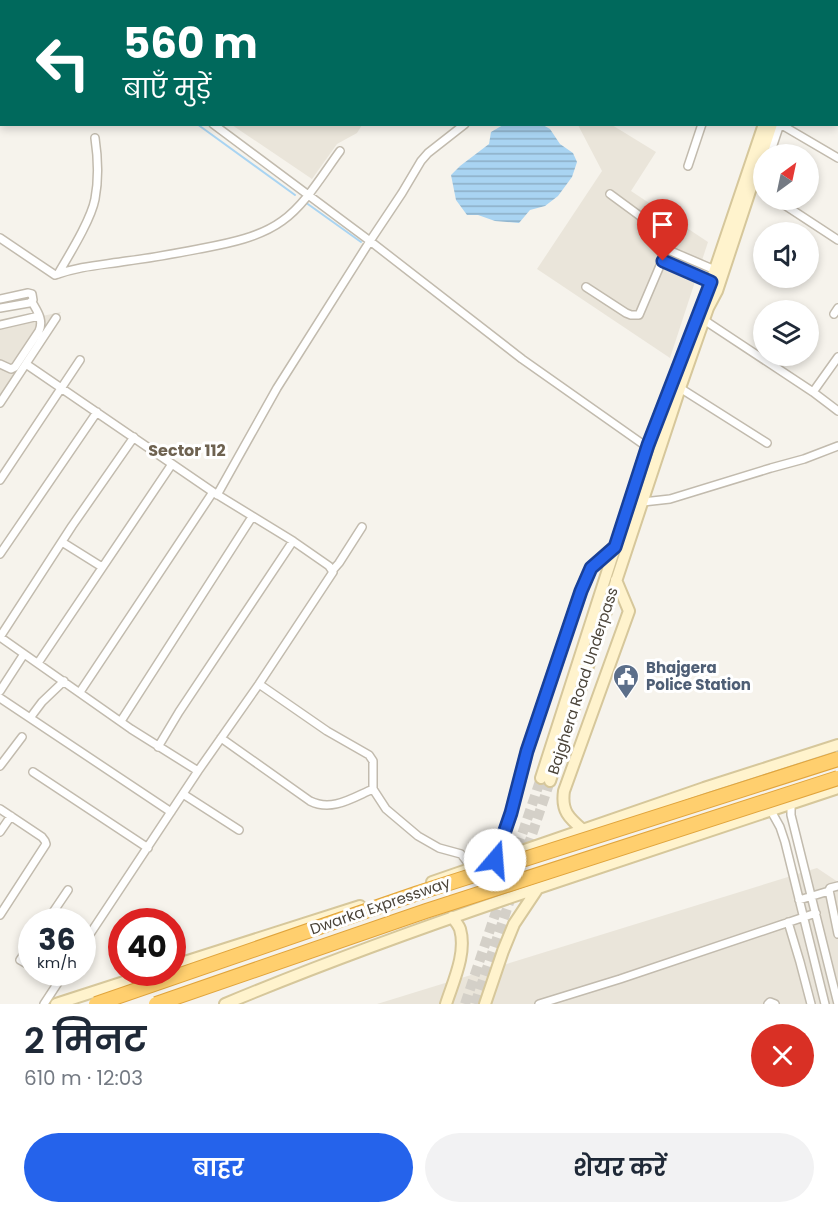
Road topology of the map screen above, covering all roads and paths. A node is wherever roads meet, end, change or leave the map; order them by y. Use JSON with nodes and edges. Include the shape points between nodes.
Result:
{"nodes":[{"id":1,"x":216,"y":126,"type":"edge"},
{"id":2,"x":463,"y":126,"type":"edge"},
{"id":3,"x":701,"y":126,"type":"edge"},
{"id":4,"x":763,"y":126,"type":"edge"},
{"id":5,"x":772,"y":126,"type":"edge"},
{"id":6,"x":779,"y":126,"type":"edge"},
{"id":7,"x":783,"y":126,"type":"edge"},
{"id":8,"x":95,"y":138,"type":"dead end"},
{"id":9,"x":768,"y":144,"type":"edge"},
{"id":10,"x":773,"y":144,"type":"edge"},
{"id":11,"x":340,"y":151,"type":"dead end"},
{"id":12,"x":838,"y":158,"type":"edge"},
{"id":13,"x":688,"y":166,"type":"dead end"},
{"id":14,"x":610,"y":194,"type":"dead end"},
{"id":15,"x":307,"y":195,"type":"junction"},
{"id":16,"x":753,"y":200,"type":"edge"},
{"id":17,"x":792,"y":210,"type":"edge"},
{"id":18,"x":0,"y":238,"type":"edge"},
{"id":19,"x":838,"y":240,"type":"edge"},
{"id":20,"x":369,"y":241,"type":"junction"},
{"id":21,"x":666,"y":249,"type":"junction"},
{"id":22,"x":663,"y":261,"type":"junction"},
{"id":23,"x":715,"y":270,"type":"junction"},
{"id":24,"x":58,"y":274,"type":"junction"},
{"id":25,"x":586,"y":287,"type":"dead end"},
{"id":26,"x":709,"y":288,"type":"junction"},
{"id":27,"x":0,"y":299,"type":"edge"},
{"id":28,"x":32,"y":302,"type":"junction"},
{"id":29,"x":0,"y":308,"type":"edge"},
{"id":30,"x":39,"y":316,"type":"junction"},
{"id":31,"x":56,"y":318,"type":"dead end"},
{"id":32,"x":704,"y":320,"type":"junction"},
{"id":33,"x":0,"y":325,"type":"edge"},
{"id":34,"x":838,"y":357,"type":"edge"},
{"id":35,"x":80,"y":360,"type":"dead end"},
{"id":36,"x":0,"y":364,"type":"edge"},
{"id":37,"x":26,"y":364,"type":"junction"},
{"id":38,"x":61,"y":388,"type":"junction"},
{"id":39,"x":680,"y":388,"type":"junction"},
{"id":40,"x":813,"y":392,"type":"junction"},
{"id":41,"x":0,"y":403,"type":"edge"},
{"id":42,"x":838,"y":411,"type":"edge"},
{"id":43,"x":97,"y":412,"type":"junction"},
{"id":44,"x":659,"y":417,"type":"junction"},
{"id":45,"x":669,"y":423,"type":"junction"},
{"id":46,"x":134,"y":437,"type":"junction"},
{"id":47,"x":768,"y":443,"type":"dead end"},
{"id":48,"x":647,"y":447,"type":"junction"},
{"id":49,"x":838,"y":447,"type":"edge"},
{"id":50,"x":172,"y":464,"type":"junction"},
{"id":51,"x":0,"y":480,"type":"edge"},
{"id":52,"x":215,"y":493,"type":"junction"},
{"id":53,"x":643,"y":502,"type":"junction"},
{"id":54,"x":252,"y":517,"type":"junction"},
{"id":55,"x":362,"y":527,"type":"dead end"},
{"id":56,"x":293,"y":541,"type":"junction"},
{"id":57,"x":62,"y":542,"type":"junction"},
{"id":58,"x":615,"y":547,"type":"junction"},
{"id":59,"x":0,"y":554,"type":"edge"},
{"id":60,"x":102,"y":567,"type":"junction"},
{"id":61,"x":333,"y":571,"type":"junction"},
{"id":62,"x":616,"y":580,"type":"junction"},
{"id":63,"x":0,"y":637,"type":"edge"},
{"id":64,"x":24,"y":654,"type":"junction"},
{"id":65,"x":38,"y":663,"type":"junction"},
{"id":66,"x":64,"y":681,"type":"junction"},
{"id":67,"x":259,"y":684,"type":"junction"},
{"id":68,"x":0,"y":691,"type":"edge"},
{"id":69,"x":80,"y":692,"type":"junction"},
{"id":70,"x":0,"y":698,"type":"edge"},
{"id":71,"x":30,"y":718,"type":"junction"},
{"id":72,"x":122,"y":721,"type":"junction"},
{"id":73,"x":22,"y":737,"type":"dead end"},
{"id":74,"x":221,"y":738,"type":"junction"},
{"id":75,"x":838,"y":745,"type":"edge"},
{"id":76,"x":158,"y":747,"type":"junction"},
{"id":77,"x":838,"y":759,"type":"edge"},
{"id":78,"x":0,"y":766,"type":"edge"},
{"id":79,"x":198,"y":771,"type":"junction"},
{"id":80,"x":33,"y":772,"type":"dead end"},
{"id":81,"x":838,"y":778,"type":"edge"},
{"id":82,"x":838,"y":788,"type":"edge"},
{"id":83,"x":373,"y":789,"type":"junction"},
{"id":84,"x":183,"y":794,"type":"junction"},
{"id":85,"x":791,"y":803,"type":"junction"},
{"id":86,"x":0,"y":809,"type":"edge"},
{"id":87,"x":770,"y":809,"type":"junction"},
{"id":88,"x":171,"y":813,"type":"junction"},
{"id":89,"x":11,"y":816,"type":"junction"},
{"id":90,"x":239,"y":830,"type":"dead end"},
{"id":91,"x":583,"y":830,"type":"junction"},
{"id":92,"x":0,"y":832,"type":"edge"},
{"id":93,"x":148,"y":848,"type":"junction"},
{"id":94,"x":495,"y":860,"type":"junction"},
{"id":95,"x":472,"y":868,"type":"junction"},
{"id":96,"x":838,"y":886,"type":"edge"},
{"id":97,"x":538,"y":888,"type":"junction"},
{"id":98,"x":68,"y":890,"type":"dead end"},
{"id":99,"x":829,"y":891,"type":"junction"},
{"id":100,"x":812,"y":896,"type":"junction"},
{"id":101,"x":800,"y":900,"type":"junction"},
{"id":102,"x":55,"y":908,"type":"edge"},
{"id":103,"x":816,"y":913,"type":"junction"},
{"id":104,"x":0,"y":915,"type":"edge"},
{"id":105,"x":452,"y":917,"type":"junction"},
{"id":106,"x":804,"y":917,"type":"junction"},
{"id":107,"x":788,"y":922,"type":"junction"},
{"id":108,"x":96,"y":925,"type":"edge"},
{"id":109,"x":838,"y":934,"type":"edge"},
{"id":110,"x":186,"y":962,"type":"edge"},
{"id":111,"x":55,"y":986,"type":"edge"},
{"id":112,"x":123,"y":986,"type":"edge"},
{"id":113,"x":97,"y":997,"type":"edge"},
{"id":114,"x":44,"y":1004,"type":"edge"},
{"id":115,"x":56,"y":1004,"type":"edge"},
{"id":116,"x":103,"y":1004,"type":"edge"},
{"id":117,"x":156,"y":1004,"type":"edge"},
{"id":118,"x":225,"y":1004,"type":"edge"},
{"id":119,"x":446,"y":1004,"type":"edge"},
{"id":120,"x":485,"y":1004,"type":"edge"},
{"id":121,"x":541,"y":1004,"type":"edge"},
{"id":122,"x":768,"y":1004,"type":"edge"},
{"id":123,"x":775,"y":1004,"type":"edge"},
{"id":124,"x":811,"y":1004,"type":"edge"},
{"id":125,"x":825,"y":1004,"type":"edge"},
{"id":126,"x":838,"y":1004,"type":"edge"}],
"edges":[{"from":1,"to":15,"type":"street"},
{"from":2,"to":20,"type":"street","via":[[424,158]]},
{"from":3,"to":13,"type":"street"},
{"from":4,"to":23,"type":"street","name":"Bajghera Road Underpass"},
{"from":5,"to":9,"type":"street","name":"Bajghera Road Underpass"},
{"from":6,"to":10,"type":"street"},
{"from":7,"to":12,"type":"street"},
{"from":8,"to":24,"type":"street","via":[[98,173],[93,205]]},
{"from":11,"to":15,"type":"street"},
{"from":14,"to":21,"type":"street","via":[[659,230]]},
{"from":15,"to":20,"type":"street"},
{"from":15,"to":24,"type":"street","via":[[281,222],[249,237]]},
{"from":16,"to":32,"type":"street","name":"Bajghera Road Underpass"},
{"from":17,"to":19,"type":"street"},
{"from":18,"to":24,"type":"street"},
{"from":20,"to":48,"type":"street","via":[[522,359]]},
{"from":20,"to":52,"type":"street"},
{"from":21,"to":22,"type":"street"},
{"from":21,"to":23,"type":"street"},
{"from":22,"to":25,"type":"street","via":[[639,315],[626,314]]},
{"from":22,"to":26,"type":"street"},
{"from":23,"to":26,"type":"street","name":"Bajghera Road Underpass"},
{"from":26,"to":44,"type":"street","name":"Bajghera Road Underpass"},
{"from":27,"to":28,"type":"street","via":[[28,293],[32,294]]},
{"from":28,"to":29,"type":"street"},
{"from":28,"to":30,"type":"street"},
{"from":30,"to":33,"type":"street"},
{"from":30,"to":36,"type":"street","via":[[39,331],[15,367]]},
{"from":31,"to":37,"type":"street"},
{"from":32,"to":39,"type":"street","name":"Bajghera Road Underpass"},
{"from":32,"to":40,"type":"street"},
{"from":34,"to":40,"type":"street"},
{"from":35,"to":38,"type":"street"},
{"from":37,"to":38,"type":"street"},
{"from":37,"to":41,"type":"street"},
{"from":38,"to":43,"type":"street"},
{"from":38,"to":51,"type":"street"},
{"from":39,"to":45,"type":"street","name":"Bajghera Road Underpass"},
{"from":39,"to":47,"type":"street"},
{"from":40,"to":42,"type":"street"},
{"from":43,"to":46,"type":"street"},
{"from":43,"to":59,"type":"street"},
{"from":44,"to":45,"type":"street"},
{"from":44,"to":48,"type":"street","name":"Bajghera Road Underpass"},
{"from":45,"to":53,"type":"street","name":"Bajghera Road Underpass"},
{"from":46,"to":50,"type":"street"},
{"from":46,"to":57,"type":"street"},
{"from":48,"to":58,"type":"street","name":"Bajghera Road Underpass"},
{"from":49,"to":53,"type":"street","via":[[670,499]]},
{"from":50,"to":52,"type":"street"},
{"from":50,"to":60,"type":"street"},
{"from":52,"to":54,"type":"street"},
{"from":52,"to":69,"type":"street"},
{"from":53,"to":62,"type":"street","name":"Bajghera Road Underpass"},
{"from":54,"to":56,"type":"street"},
{"from":54,"to":72,"type":"street"},
{"from":55,"to":61,"type":"street"},
{"from":56,"to":61,"type":"street"},
{"from":56,"to":76,"type":"street"},
{"from":57,"to":60,"type":"street"},
{"from":57,"to":63,"type":"street"},
{"from":58,"to":62,"type":"street","name":"Bajghera Road Underpass","via":[[545,779]]},
{"from":58,"to":94,"type":"street","via":[[591,568],[581,591]]},
{"from":60,"to":65,"type":"street"},
{"from":61,"to":67,"type":"street"},
{"from":62,"to":91,"type":"street","via":[[629,610],[562,801],[570,818]]},
{"from":63,"to":64,"type":"street"},
{"from":64,"to":65,"type":"street"},
{"from":64,"to":68,"type":"street"},
{"from":65,"to":66,"type":"street"},
{"from":66,"to":69,"type":"street"},
{"from":66,"to":71,"type":"street"},
{"from":67,"to":74,"type":"street"},
{"from":67,"to":83,"type":"street","via":[[369,755],[373,761]]},
{"from":69,"to":72,"type":"street"},
{"from":70,"to":71,"type":"street"},
{"from":71,"to":88,"type":"street"},
{"from":72,"to":76,"type":"street"},
{"from":73,"to":78,"type":"street"},
{"from":74,"to":79,"type":"street"},
{"from":74,"to":83,"type":"street","via":[[315,803],[335,805]]},
{"from":75,"to":91,"type":"street"},
{"from":76,"to":79,"type":"street"},
{"from":77,"to":113,"type":"highway","name":"Dwarka Expressway","bridge":true},
{"from":79,"to":84,"type":"street"},
{"from":80,"to":93,"type":"street"},
{"from":81,"to":117,"type":"highway","name":"Dwarka Expressway","bridge":true,"via":[[426,911]]},
{"from":82,"to":85,"type":"street"},
{"from":83,"to":95,"type":"street","via":[[386,809],[418,836],[461,854]]},
{"from":84,"to":88,"type":"street"},
{"from":84,"to":90,"type":"street"},
{"from":85,"to":87,"type":"street"},
{"from":85,"to":100,"type":"street"},
{"from":86,"to":89,"type":"street"},
{"from":87,"to":97,"type":"street"},
{"from":87,"to":101,"type":"street","via":[[785,842]]},
{"from":88,"to":93,"type":"street"},
{"from":89,"to":92,"type":"street"},
{"from":89,"to":104,"type":"street","via":[[44,838],[46,844]]},
{"from":91,"to":94,"type":"street"},
{"from":93,"to":108,"type":"street"},
{"from":94,"to":95,"type":"street"},
{"from":95,"to":110,"type":"street"},
{"from":96,"to":99,"type":"street"},
{"from":97,"to":105,"type":"street"},
{"from":97,"to":120,"type":"street","via":[[514,924]]},
{"from":98,"to":102,"type":"street"},
{"from":99,"to":100,"type":"street"},
{"from":99,"to":109,"type":"street"},
{"from":100,"to":101,"type":"street"},
{"from":100,"to":103,"type":"street"},
{"from":101,"to":106,"type":"street"},
{"from":103,"to":106,"type":"street"},
{"from":103,"to":126,"type":"street"},
{"from":105,"to":118,"type":"street"},
{"from":105,"to":119,"type":"street","via":[[462,937],[461,952]]},
{"from":106,"to":107,"type":"street"},
{"from":106,"to":125,"type":"street"},
{"from":107,"to":121,"type":"street"},
{"from":107,"to":124,"type":"street"},
{"from":111,"to":114,"type":"street"},
{"from":112,"to":113,"type":"street"},
{"from":113,"to":115,"type":"street"},
{"from":113,"to":116,"type":"street"},
{"from":122,"to":123,"type":"street"}]}
